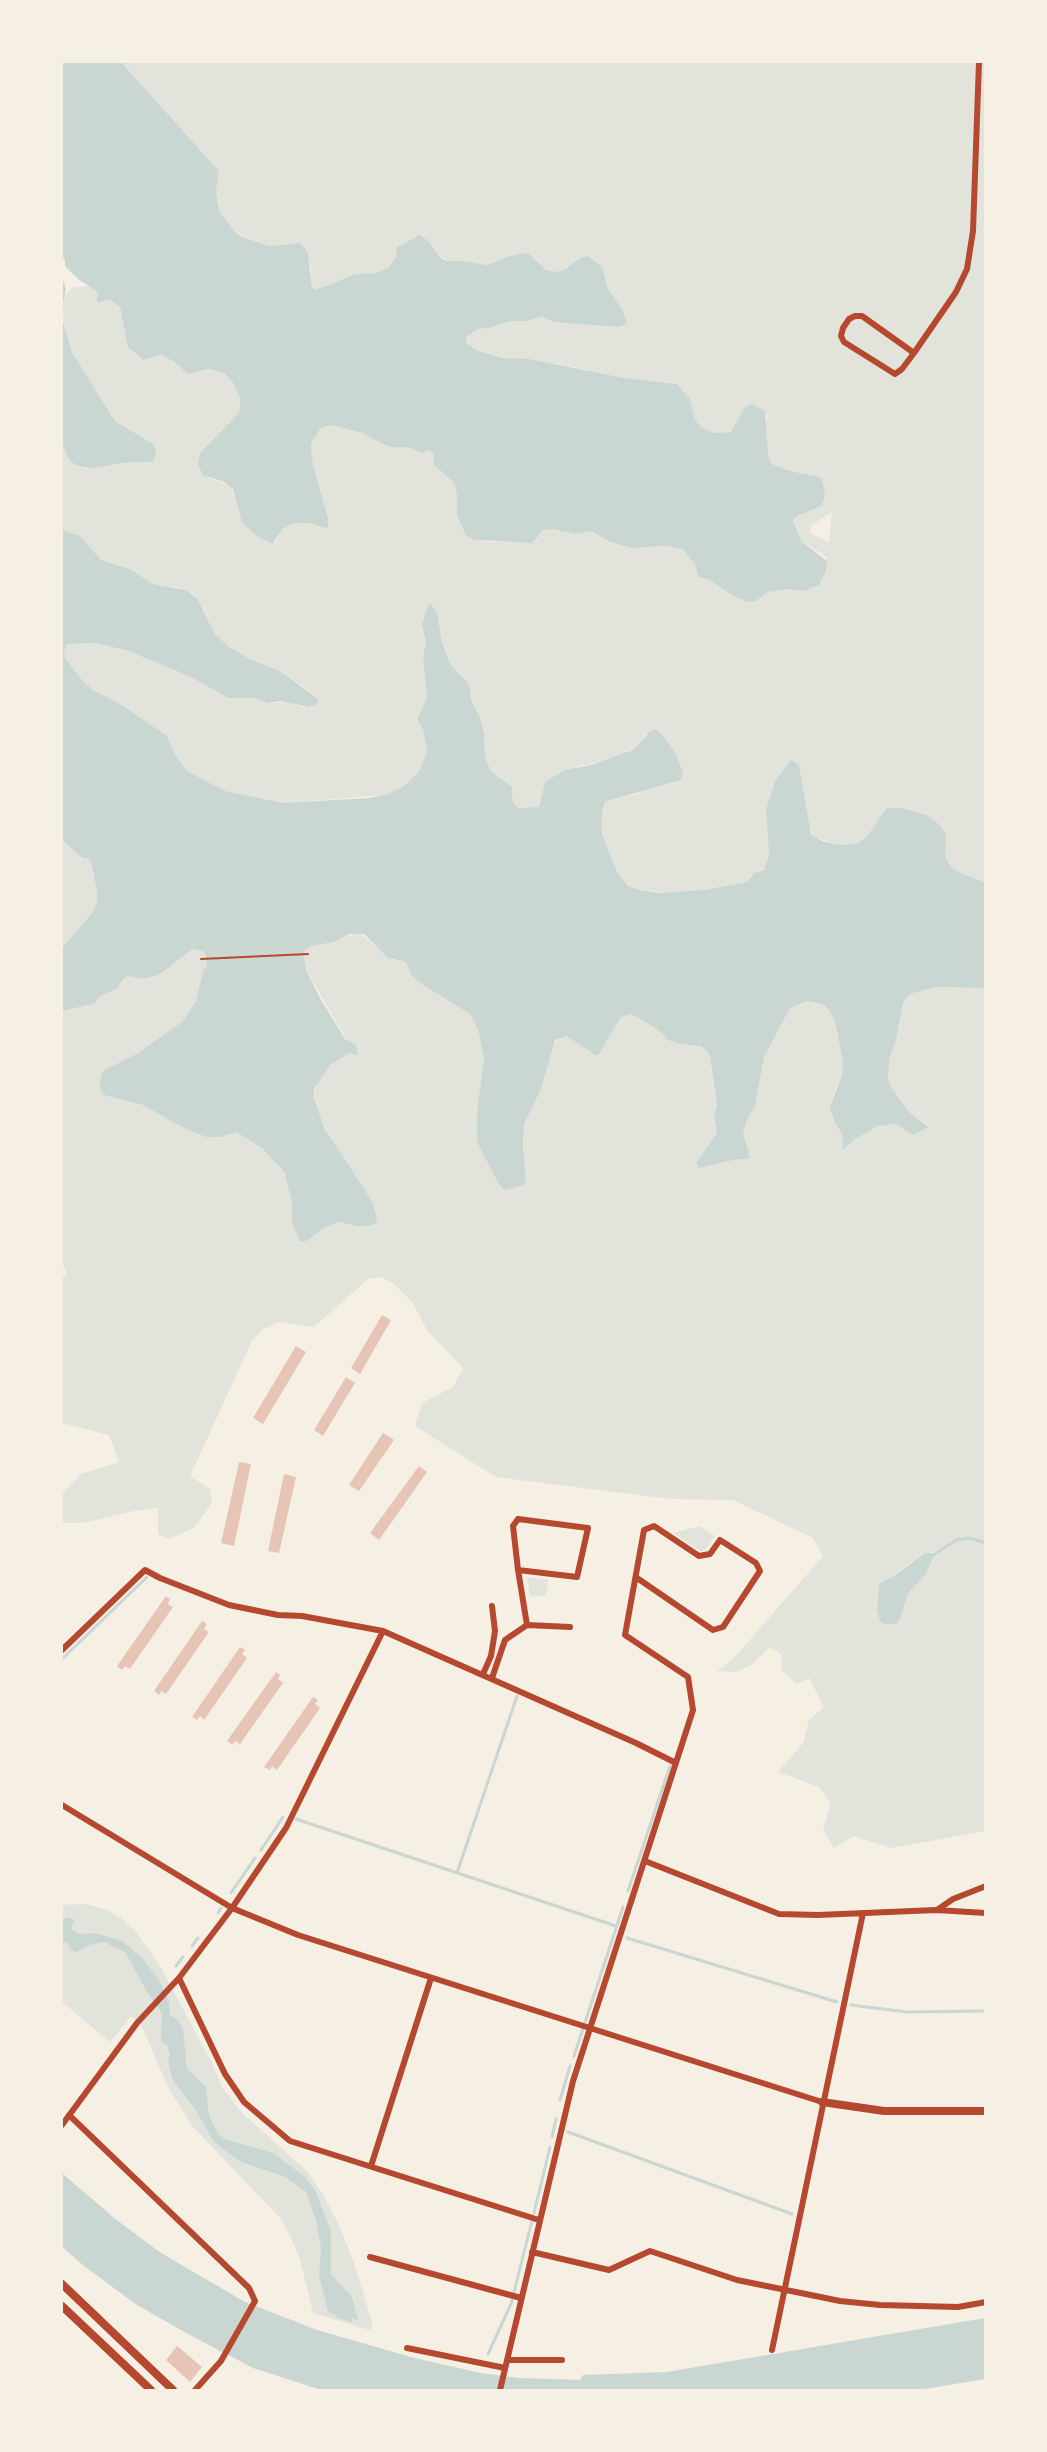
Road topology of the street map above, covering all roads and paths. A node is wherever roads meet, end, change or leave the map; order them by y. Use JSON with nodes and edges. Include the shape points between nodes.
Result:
{"nodes":[{"id":1,"x":979,"y":62,"type":"edge"},
{"id":2,"x":914,"y":353,"type":"junction"},
{"id":3,"x":308,"y":954,"type":"dead end"},
{"id":4,"x":201,"y":959,"type":"dead end"},
{"id":5,"x":518,"y":1570,"type":"junction"},
{"id":6,"x":637,"y":1578,"type":"junction"},
{"id":7,"x":492,"y":1606,"type":"dead end"},
{"id":8,"x":526,"y":1625,"type":"junction"},
{"id":9,"x":570,"y":1627,"type":"dead end"},
{"id":10,"x":383,"y":1630,"type":"junction"},
{"id":11,"x":62,"y":1650,"type":"edge"},
{"id":12,"x":483,"y":1674,"type":"junction"},
{"id":13,"x":492,"y":1678,"type":"junction"},
{"id":14,"x":676,"y":1763,"type":"junction"},
{"id":15,"x":62,"y":1805,"type":"edge"},
{"id":16,"x":645,"y":1861,"type":"junction"},
{"id":17,"x":986,"y":1886,"type":"edge"},
{"id":18,"x":232,"y":1908,"type":"junction"},
{"id":19,"x":936,"y":1910,"type":"junction"},
{"id":20,"x":862,"y":1913,"type":"junction"},
{"id":21,"x":986,"y":1913,"type":"edge"},
{"id":22,"x":179,"y":1978,"type":"junction"},
{"id":23,"x":431,"y":1978,"type":"junction"},
{"id":24,"x":589,"y":2029,"type":"junction"},
{"id":25,"x":822,"y":2102,"type":"junction"},
{"id":26,"x":986,"y":2111,"type":"edge"},
{"id":27,"x":69,"y":2115,"type":"junction"},
{"id":28,"x":62,"y":2125,"type":"edge"},
{"id":29,"x":371,"y":2166,"type":"junction"},
{"id":30,"x":539,"y":2220,"type":"junction"},
{"id":31,"x":531,"y":2252,"type":"junction"},
{"id":32,"x":370,"y":2257,"type":"dead end"},
{"id":33,"x":62,"y":2284,"type":"edge"},
{"id":34,"x":783,"y":2291,"type":"junction"},
{"id":35,"x":521,"y":2298,"type":"junction"},
{"id":36,"x":986,"y":2302,"type":"edge"},
{"id":37,"x":62,"y":2306,"type":"edge"},
{"id":38,"x":407,"y":2348,"type":"dead end"},
{"id":39,"x":771,"y":2350,"type":"dead end"},
{"id":40,"x":507,"y":2360,"type":"junction"},
{"id":41,"x":562,"y":2360,"type":"dead end"},
{"id":42,"x":504,"y":2370,"type":"junction"},
{"id":43,"x":151,"y":2391,"type":"edge"},
{"id":44,"x":172,"y":2391,"type":"edge"},
{"id":45,"x":195,"y":2391,"type":"edge"},
{"id":46,"x":500,"y":2391,"type":"edge"}],
"edges":[{"from":1,"to":2,"type":"street","via":[[973,231],[967,269]]},
{"from":2,"to":2,"type":"street","via":[[894,374],[844,342],[843,328],[849,319],[862,316]]},
{"from":3,"to":4,"type":"path"},
{"from":5,"to":5,"type":"street","via":[[513,1526],[518,1519],[588,1528],[578,1577]]},
{"from":5,"to":8,"type":"street"},
{"from":6,"to":6,"type":"street","via":[[644,1530],[654,1526],[699,1556],[710,1554],[720,1540],[756,1563],[760,1571],[723,1627],[713,1630]]},
{"from":6,"to":14,"type":"street","via":[[625,1635],[688,1677],[693,1710]]},
{"from":7,"to":12,"type":"street","via":[[495,1631]]},
{"from":8,"to":9,"type":"street"},
{"from":8,"to":13,"type":"street","via":[[506,1640]]},
{"from":10,"to":11,"type":"street","via":[[229,1605],[145,1570]]},
{"from":10,"to":12,"type":"street"},
{"from":10,"to":18,"type":"street","via":[[286,1828]]},
{"from":12,"to":13,"type":"street"},
{"from":13,"to":14,"type":"street"},
{"from":14,"to":16,"type":"street"},
{"from":15,"to":18,"type":"street"},
{"from":16,"to":20,"type":"street","via":[[778,1914]]},
{"from":16,"to":24,"type":"street"},
{"from":17,"to":19,"type":"street"},
{"from":18,"to":22,"type":"street"},
{"from":18,"to":23,"type":"street","via":[[298,1935]]},
{"from":19,"to":20,"type":"street"},
{"from":19,"to":21,"type":"street"},
{"from":20,"to":25,"type":"street"},
{"from":22,"to":27,"type":"street","via":[[141,2020]]},
{"from":22,"to":29,"type":"street","via":[[225,2074],[244,2102],[290,2141]]},
{"from":23,"to":24,"type":"street"},
{"from":23,"to":29,"type":"street"},
{"from":24,"to":25,"type":"street"},
{"from":24,"to":30,"type":"street"},
{"from":25,"to":26,"type":"street","via":[[884,2110]]},
{"from":25,"to":34,"type":"street"},
{"from":27,"to":28,"type":"street"},
{"from":27,"to":45,"type":"street","via":[[249,2288],[255,2301],[221,2361]]},
{"from":29,"to":30,"type":"street"},
{"from":30,"to":31,"type":"street"},
{"from":31,"to":34,"type":"street","via":[[609,2270],[650,2251],[736,2280]]},
{"from":31,"to":35,"type":"street"},
{"from":32,"to":35,"type":"street"},
{"from":33,"to":44,"type":"street"},
{"from":34,"to":36,"type":"street","via":[[880,2305],[958,2307]]},
{"from":34,"to":39,"type":"street"},
{"from":35,"to":40,"type":"street"},
{"from":37,"to":43,"type":"street"},
{"from":38,"to":42,"type":"street"},
{"from":40,"to":41,"type":"street"},
{"from":40,"to":42,"type":"street"},
{"from":42,"to":46,"type":"street"}]}
